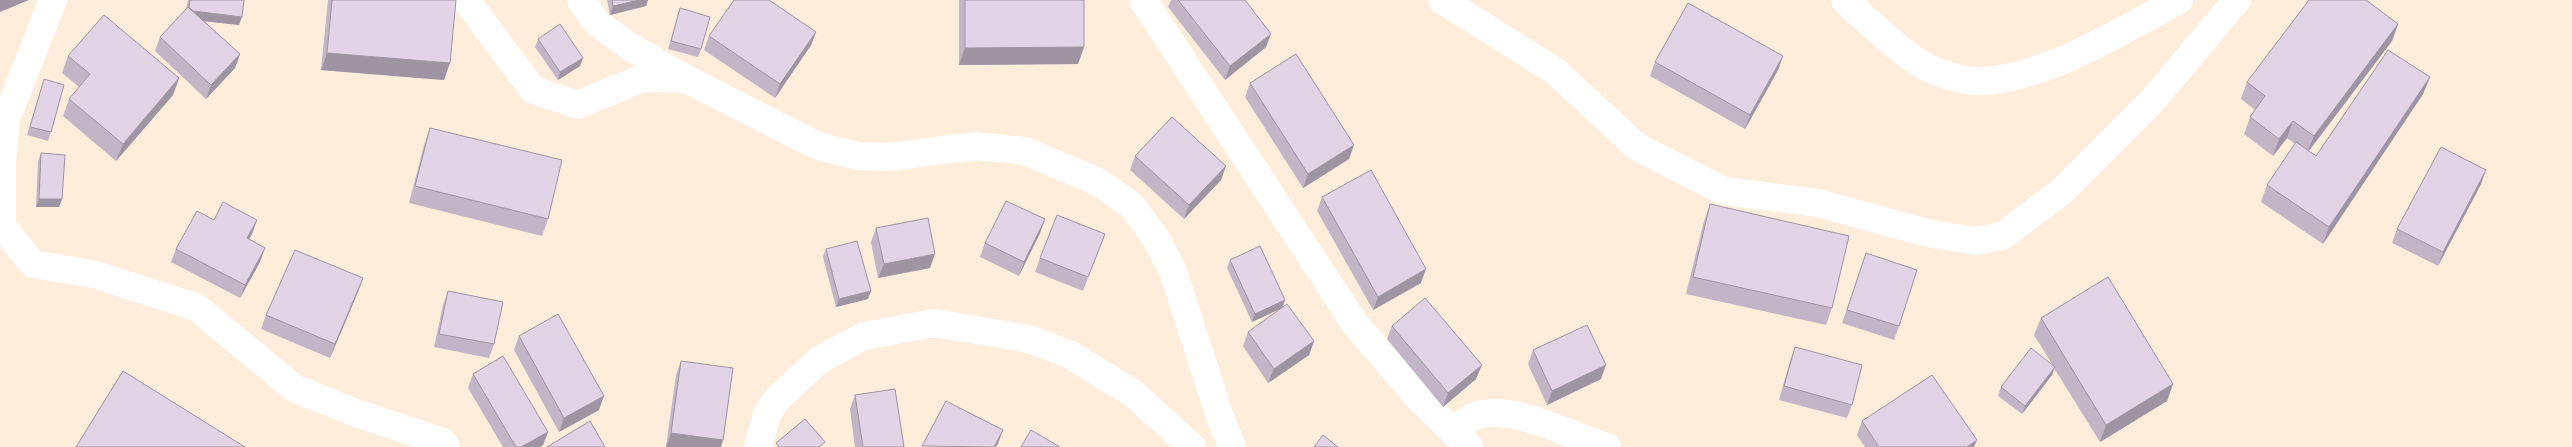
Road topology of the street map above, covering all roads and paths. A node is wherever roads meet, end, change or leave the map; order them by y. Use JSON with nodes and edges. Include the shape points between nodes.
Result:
{"nodes":[{"id":1,"x":53,"y":0,"type":"edge"},
{"id":2,"x":466,"y":0,"type":"edge"},
{"id":3,"x":581,"y":0,"type":"edge"},
{"id":4,"x":1143,"y":0,"type":"edge"},
{"id":5,"x":1442,"y":0,"type":"edge"},
{"id":6,"x":1845,"y":0,"type":"edge"},
{"id":7,"x":2179,"y":0,"type":"edge"},
{"id":8,"x":2237,"y":0,"type":"edge"},
{"id":9,"x":688,"y":80,"type":"junction"},
{"id":10,"x":1460,"y":439,"type":"edge"},
{"id":11,"x":446,"y":447,"type":"edge"},
{"id":12,"x":758,"y":447,"type":"edge"},
{"id":13,"x":1192,"y":447,"type":"edge"},
{"id":14,"x":1232,"y":447,"type":"edge"},
{"id":15,"x":1607,"y":447,"type":"edge"}],
"edges":[{"from":1,"to":11,"type":"street","via":[[6,119],[2,163],[2,226],[33,264],[93,274],[196,307],[294,388],[443,442]]},
{"from":2,"to":9,"type":"street","via":[[533,90],[578,106],[642,78]]},
{"from":3,"to":9,"type":"street","via":[[598,23],[629,46]]},
{"from":4,"to":10,"type":"street","via":[[1355,324],[1418,397]]},
{"from":5,"to":8,"type":"street","via":[[1554,71],[1637,147],[1724,191],[1818,202],[1927,233],[1976,241],[2002,236],[2061,192],[2152,101]]},
{"from":6,"to":7,"type":"street","via":[[1921,64],[1948,76],[1978,81],[2016,75],[2075,55]]},
{"from":9,"to":14,"type":"street","via":[[816,146],[857,156],[888,157],[976,146],[1025,151],[1098,182],[1131,205],[1155,237],[1173,271]]},
{"from":10,"to":15,"type":"street","via":[[1478,414],[1502,413],[1541,422]]},
{"from":12,"to":13,"type":"street","via":[[767,414],[777,399],[820,360],[864,336],[934,323],[1029,338],[1069,354],[1134,394]]}]}
